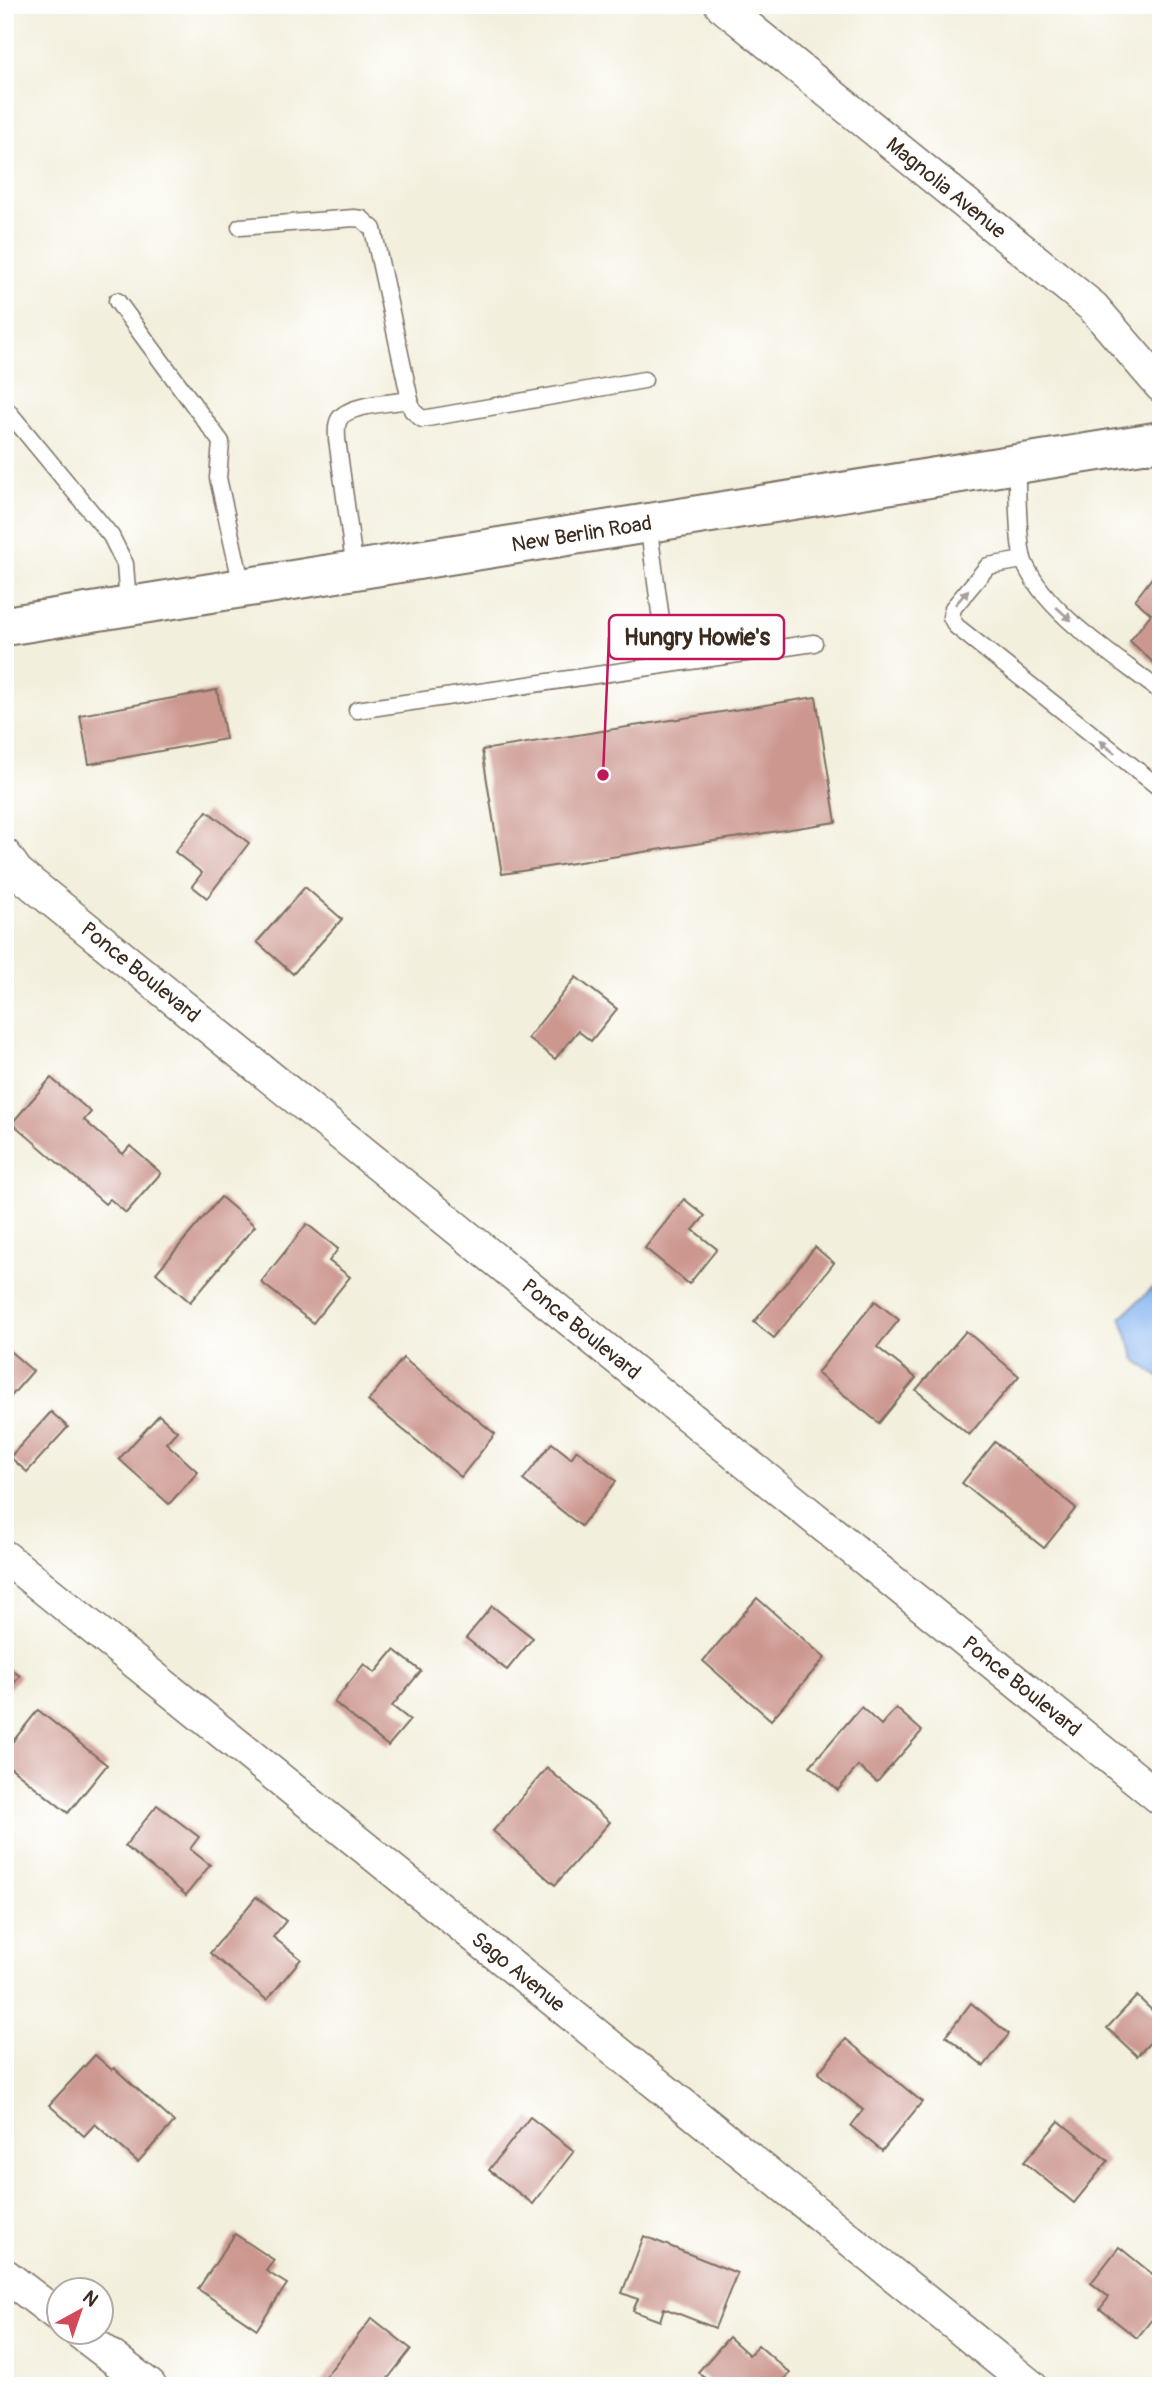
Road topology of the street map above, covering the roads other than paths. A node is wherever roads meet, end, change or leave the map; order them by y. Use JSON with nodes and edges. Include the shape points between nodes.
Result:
{"nodes":[{"id":1,"x":721,"y":5,"type":"edge"},
{"id":2,"x":240,"y":227,"type":"dead end"},
{"id":3,"x":117,"y":301,"type":"dead end"},
{"id":4,"x":644,"y":380,"type":"dead end"},
{"id":5,"x":1161,"y":386,"type":"edge"},
{"id":6,"x":410,"y":400,"type":"junction"},
{"id":7,"x":7,"y":410,"type":"edge"},
{"id":8,"x":1161,"y":441,"type":"edge"},
{"id":9,"x":1016,"y":465,"type":"junction"},
{"id":10,"x":648,"y":523,"type":"junction"},
{"id":11,"x":1023,"y":560,"type":"junction"},
{"id":12,"x":355,"y":570,"type":"junction"},
{"id":13,"x":242,"y":586,"type":"junction"},
{"id":14,"x":128,"y":605,"type":"junction"},
{"id":15,"x":5,"y":625,"type":"edge"},
{"id":16,"x":814,"y":643,"type":"dead end"},
{"id":17,"x":667,"y":664,"type":"junction"},
{"id":18,"x":1161,"y":692,"type":"edge"},
{"id":19,"x":357,"y":710,"type":"dead end"},
{"id":20,"x":1161,"y":789,"type":"edge"},
{"id":21,"x":5,"y":855,"type":"edge"},
{"id":22,"x":5,"y":1557,"type":"edge"},
{"id":23,"x":1161,"y":1799,"type":"edge"},
{"id":24,"x":5,"y":2275,"type":"edge"},
{"id":25,"x":46,"y":2306,"type":"edge"},
{"id":26,"x":97,"y":2346,"type":"edge"},
{"id":27,"x":150,"y":2386,"type":"edge"},
{"id":28,"x":1031,"y":2386,"type":"edge"}],
"edges":[{"from":1,"to":5,"type":"street","name":"Magnolia Avenue","via":[[1093,307]]},
{"from":2,"to":6,"type":"lane","via":[[354,218],[373,229]]},
{"from":3,"to":13,"type":"lane","via":[[221,442],[218,478]]},
{"from":4,"to":6,"type":"lane","via":[[422,419],[412,410]]},
{"from":6,"to":12,"type":"lane","via":[[354,409],[342,414],[338,422]]},
{"from":7,"to":14,"type":"lane","via":[[111,536],[125,564]]},
{"from":8,"to":9,"type":"street","name":"New Berlin Road"},
{"from":9,"to":10,"type":"street","name":"New Berlin Road"},
{"from":9,"to":11,"type":"lane"},
{"from":10,"to":12,"type":"street","name":"New Berlin Road"},
{"from":10,"to":17,"type":"lane"},
{"from":11,"to":18,"type":"lane","one_way":true,"via":[[1061,613]]},
{"from":20,"to":11,"type":"lane","one_way":true,"via":[[956,626],[953,608],[988,566]]},
{"from":12,"to":13,"type":"street","name":"New Berlin Road"},
{"from":13,"to":14,"type":"street","name":"New Berlin Road"},
{"from":14,"to":15,"type":"street","name":"New Berlin Road"},
{"from":16,"to":17,"type":"lane"},
{"from":17,"to":19,"type":"lane"},
{"from":21,"to":23,"type":"street","name":"Ponce Boulevard","via":[[28,881]]},
{"from":22,"to":28,"type":"street","name":"Sago Avenue"},
{"from":24,"to":25,"type":"street"},
{"from":26,"to":27,"type":"street"}]}
